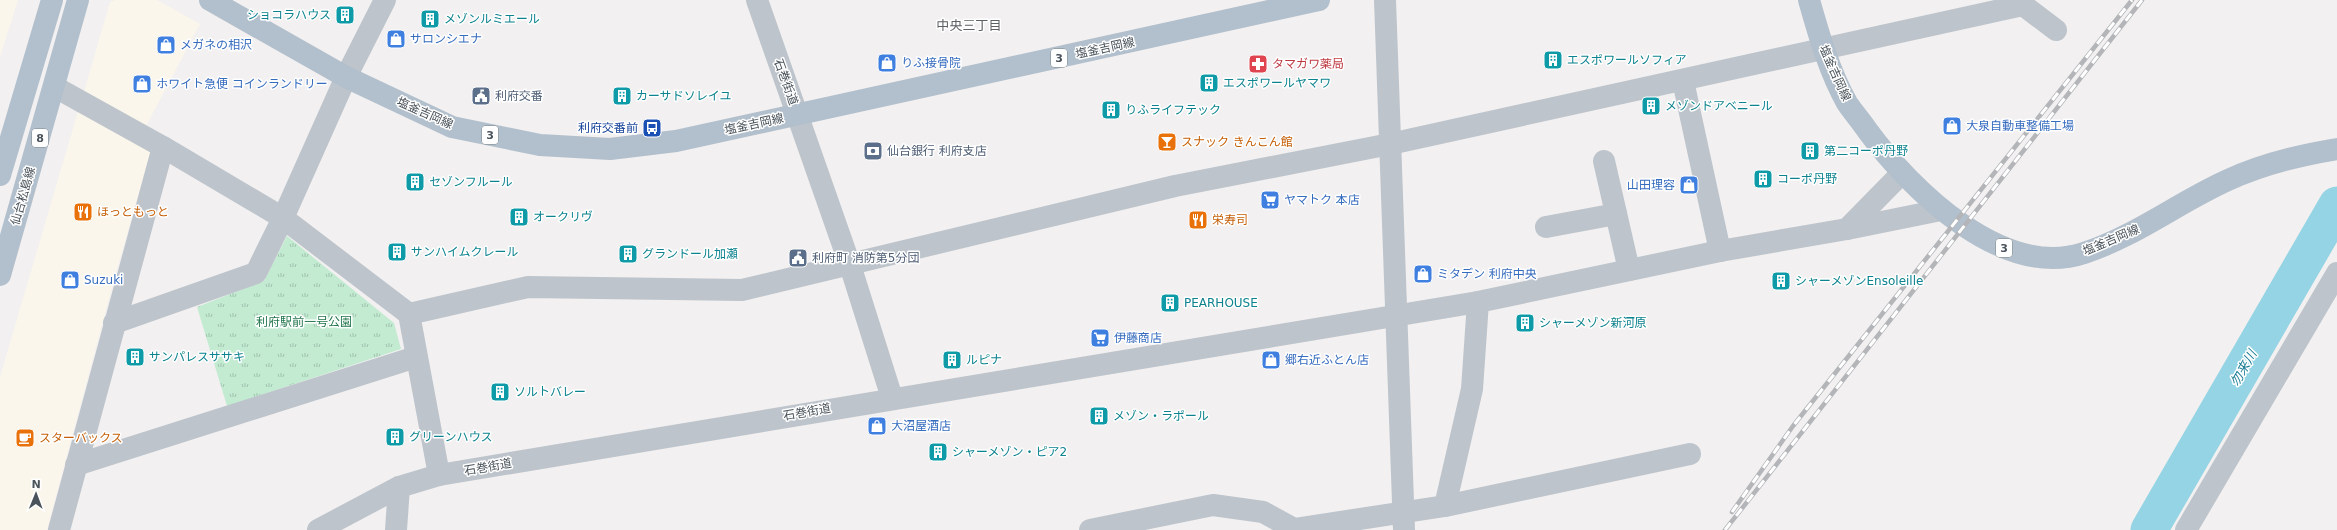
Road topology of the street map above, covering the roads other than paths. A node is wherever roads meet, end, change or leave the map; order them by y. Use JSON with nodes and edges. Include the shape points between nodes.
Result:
{"nodes":[{"id":1,"x":52,"y":0,"type":"edge"},
{"id":2,"x":78,"y":0,"type":"edge"},
{"id":3,"x":210,"y":0,"type":"edge"},
{"id":4,"x":385,"y":0,"type":"edge"},
{"id":5,"x":757,"y":0,"type":"edge"},
{"id":6,"x":1319,"y":0,"type":"edge"},
{"id":7,"x":1385,"y":0,"type":"edge"},
{"id":8,"x":1809,"y":0,"type":"edge"},
{"id":9,"x":2056,"y":30,"type":"dead end"},
{"id":10,"x":1823,"y":49,"type":"junction"},
{"id":11,"x":346,"y":77,"type":"junction"},
{"id":12,"x":1683,"y":81,"type":"junction"},
{"id":13,"x":55,"y":87,"type":"junction"},
{"id":14,"x":798,"y":115,"type":"junction"},
{"id":15,"x":1390,"y":144,"type":"junction"},
{"id":16,"x":163,"y":147,"type":"junction"},
{"id":17,"x":2337,"y":149,"type":"edge"},
{"id":18,"x":1604,"y":161,"type":"dead end"},
{"id":19,"x":1902,"y":173,"type":"junction"},
{"id":20,"x":0,"y":176,"type":"edge"},
{"id":21,"x":1941,"y":210,"type":"junction"},
{"id":22,"x":1616,"y":214,"type":"junction"},
{"id":23,"x":283,"y":218,"type":"junction"},
{"id":24,"x":1546,"y":227,"type":"dead end"},
{"id":25,"x":1847,"y":229,"type":"junction"},
{"id":26,"x":1720,"y":252,"type":"junction"},
{"id":27,"x":850,"y":265,"type":"junction"},
{"id":28,"x":1630,"y":270,"type":"junction"},
{"id":29,"x":2337,"y":273,"type":"edge"},
{"id":30,"x":0,"y":275,"type":"edge"},
{"id":31,"x":1478,"y":302,"type":"junction"},
{"id":32,"x":409,"y":314,"type":"junction"},
{"id":33,"x":1396,"y":315,"type":"junction"},
{"id":34,"x":114,"y":323,"type":"junction"},
{"id":35,"x":416,"y":357,"type":"junction"},
{"id":36,"x":892,"y":398,"type":"junction"},
{"id":37,"x":1690,"y":454,"type":"dead end"},
{"id":38,"x":76,"y":465,"type":"junction"},
{"id":39,"x":439,"y":475,"type":"junction"},
{"id":40,"x":399,"y":487,"type":"junction"},
{"id":41,"x":1445,"y":506,"type":"junction"},
{"id":42,"x":1404,"y":521,"type":"edge"},
{"id":43,"x":1294,"y":529,"type":"edge"},
{"id":44,"x":58,"y":530,"type":"edge"},
{"id":45,"x":318,"y":530,"type":"edge"},
{"id":46,"x":396,"y":530,"type":"edge"},
{"id":47,"x":1090,"y":530,"type":"edge"},
{"id":48,"x":2186,"y":530,"type":"edge"}],
"edges":[{"from":1,"to":20,"type":"main road","number":"8"},
{"from":2,"to":13,"type":"main road","name":"仙台松島線","number":"8"},
{"from":3,"to":11,"type":"main road","name":"塩釜吉岡線","number":"3"},
{"from":4,"to":11,"type":"street"},
{"from":5,"to":14,"type":"street","name":"石巻街道"},
{"from":6,"to":14,"type":"main road","name":"塩釜吉岡線","number":"3"},
{"from":7,"to":15,"type":"street"},
{"from":8,"to":10,"type":"main road","name":"塩釜吉岡線","number":"3"},
{"from":9,"to":10,"type":"street","via":[[2023,5]]},
{"from":10,"to":12,"type":"street"},
{"from":10,"to":19,"type":"main road","name":"塩釜吉岡線","number":"3","via":[[1847,103]]},
{"from":11,"to":14,"type":"main road","name":"塩釜吉岡線","number":"3","via":[[452,127],[540,145],[610,149],[669,142]]},
{"from":11,"to":23,"type":"street"},
{"from":12,"to":15,"type":"street"},
{"from":12,"to":26,"type":"street"},
{"from":13,"to":16,"type":"street"},
{"from":13,"to":30,"type":"main road","name":"仙台松島線","number":"8"},
{"from":14,"to":27,"type":"street","name":"石巻街道"},
{"from":15,"to":27,"type":"street","via":[[1175,186]]},
{"from":15,"to":33,"type":"street"},
{"from":16,"to":23,"type":"street"},
{"from":16,"to":34,"type":"street"},
{"from":17,"to":21,"type":"main road","name":"塩釜吉岡線","number":"3","via":[[2306,154],[2228,180],[2116,240],[2083,254],[2051,258],[2004,249]]},
{"from":18,"to":22,"type":"street"},
{"from":19,"to":21,"type":"main road","name":"塩釜吉岡線","number":"3"},
{"from":19,"to":25,"type":"street"},
{"from":21,"to":25,"type":"street"},
{"from":22,"to":24,"type":"street"},
{"from":22,"to":28,"type":"street"},
{"from":23,"to":32,"type":"street"},
{"from":23,"to":34,"type":"street","via":[[256,273]]},
{"from":25,"to":26,"type":"street"},
{"from":26,"to":28,"type":"street"},
{"from":27,"to":32,"type":"street","via":[[742,290],[528,287]]},
{"from":27,"to":36,"type":"street","name":"石巻街道"},
{"from":28,"to":31,"type":"street"},
{"from":29,"to":48,"type":"street"},
{"from":31,"to":33,"type":"street"},
{"from":31,"to":41,"type":"street","via":[[1472,389]]},
{"from":32,"to":35,"type":"street"},
{"from":33,"to":36,"type":"street"},
{"from":33,"to":42,"type":"street"},
{"from":34,"to":38,"type":"street"},
{"from":35,"to":38,"type":"street"},
{"from":35,"to":39,"type":"street"},
{"from":36,"to":39,"type":"street","name":"石巻街道"},
{"from":37,"to":41,"type":"street"},
{"from":38,"to":44,"type":"street"},
{"from":39,"to":40,"type":"street","name":"石巻街道"},
{"from":40,"to":45,"type":"street","name":"石巻街道"},
{"from":40,"to":46,"type":"street"},
{"from":41,"to":42,"type":"street"},
{"from":42,"to":43,"type":"street"},
{"from":43,"to":47,"type":"street","via":[[1263,512],[1213,505]]}]}
